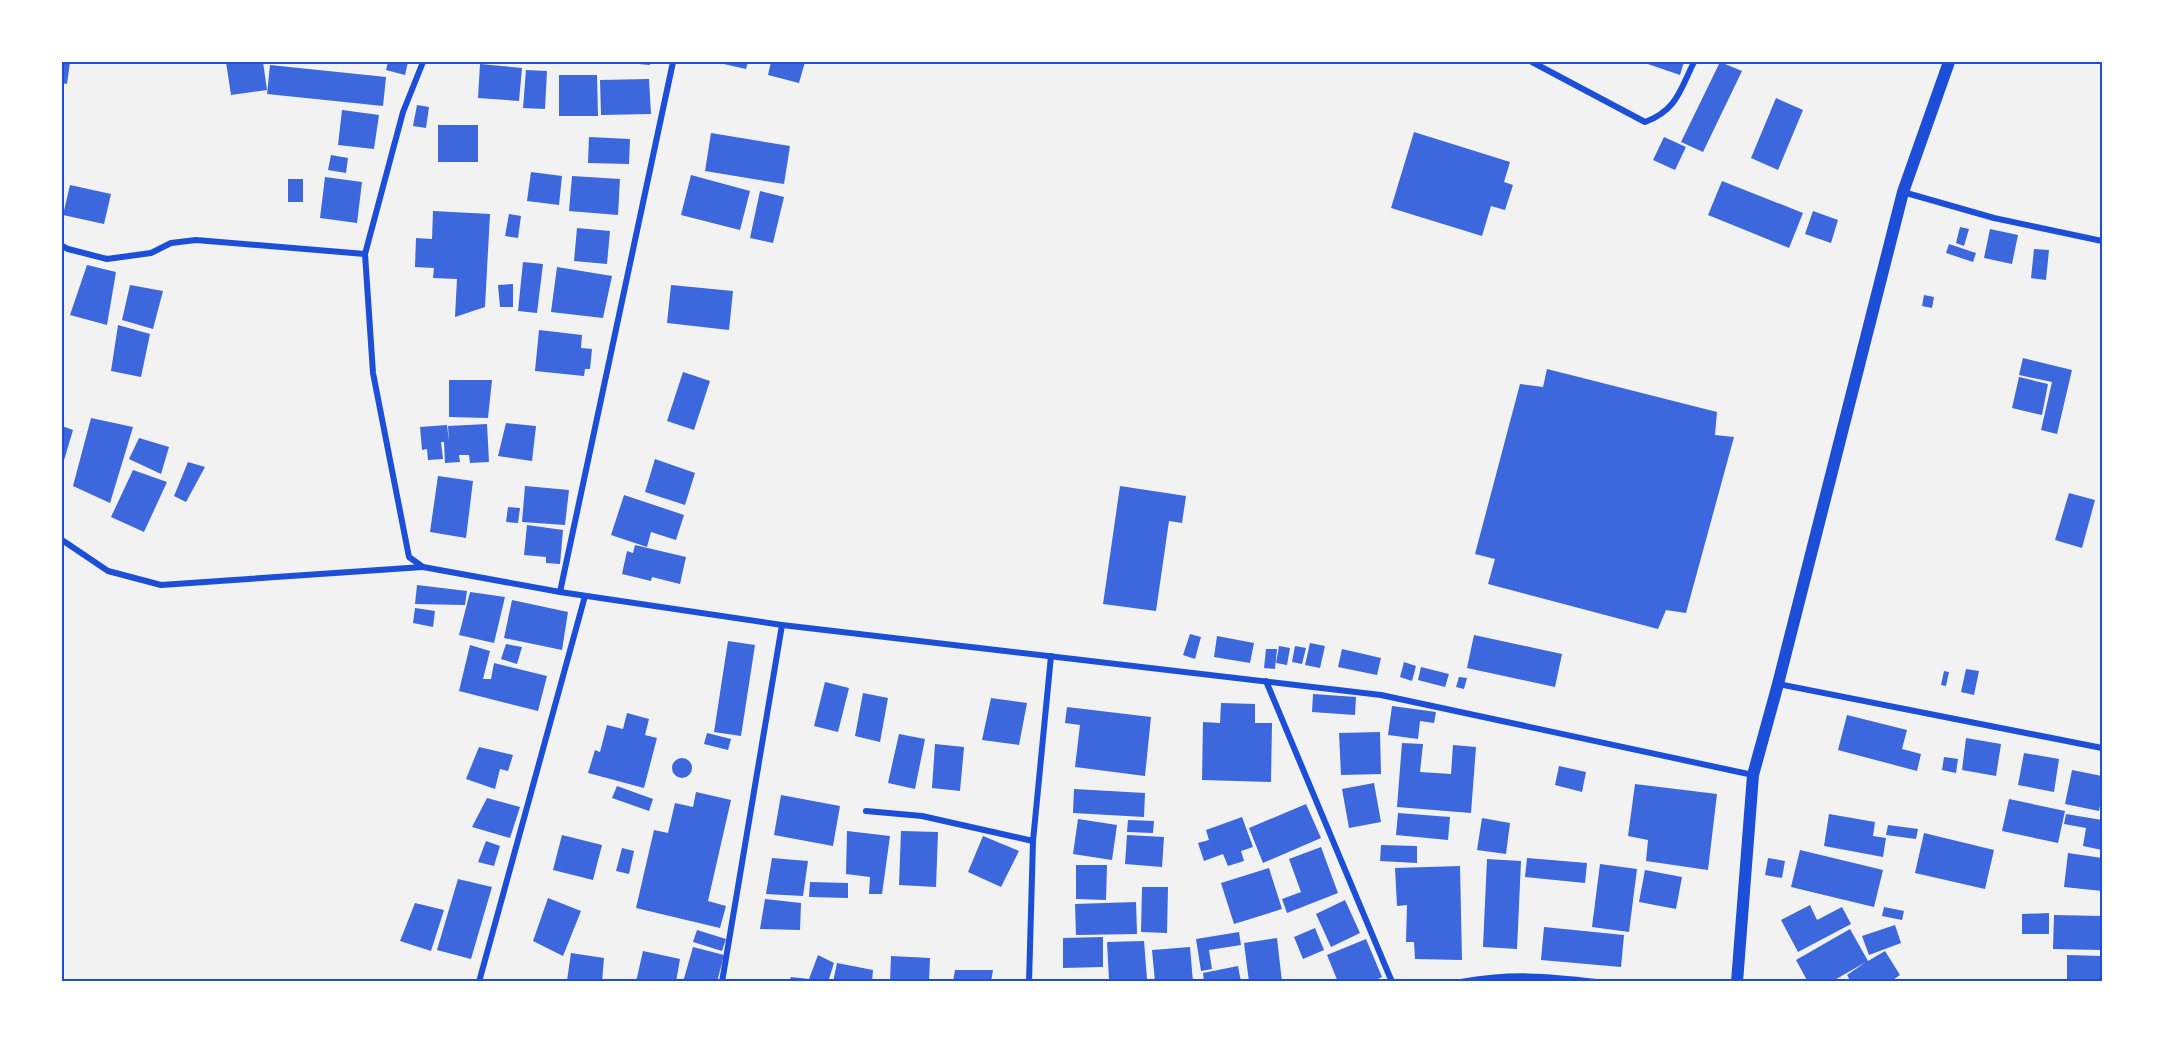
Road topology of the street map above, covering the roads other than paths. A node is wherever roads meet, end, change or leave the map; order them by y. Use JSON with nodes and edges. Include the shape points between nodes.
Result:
{"nodes":[{"id":1,"x":423,"y":62,"type":"edge"},
{"id":2,"x":673,"y":62,"type":"edge"},
{"id":3,"x":1532,"y":62,"type":"edge"},
{"id":4,"x":1694,"y":62,"type":"edge"},
{"id":5,"x":1949,"y":62,"type":"edge"},
{"id":6,"x":1903,"y":192,"type":"junction"},
{"id":7,"x":2103,"y":241,"type":"edge"},
{"id":8,"x":62,"y":246,"type":"edge"},
{"id":9,"x":364,"y":254,"type":"junction"},
{"id":10,"x":62,"y":540,"type":"edge"},
{"id":11,"x":423,"y":567,"type":"junction"},
{"id":12,"x":560,"y":592,"type":"junction"},
{"id":13,"x":585,"y":596,"type":"junction"},
{"id":14,"x":782,"y":625,"type":"junction"},
{"id":15,"x":1052,"y":656,"type":"junction"},
{"id":16,"x":1266,"y":681,"type":"junction"},
{"id":17,"x":1778,"y":684,"type":"junction"},
{"id":18,"x":2103,"y":748,"type":"edge"},
{"id":19,"x":1753,"y":775,"type":"junction"},
{"id":20,"x":866,"y":811,"type":"dead end"},
{"id":21,"x":1033,"y":841,"type":"junction"},
{"id":22,"x":479,"y":981,"type":"edge"},
{"id":23,"x":722,"y":981,"type":"edge"},
{"id":24,"x":1029,"y":981,"type":"edge"},
{"id":25,"x":1392,"y":981,"type":"edge"},
{"id":26,"x":1461,"y":981,"type":"edge"},
{"id":27,"x":1597,"y":981,"type":"edge"},
{"id":28,"x":1737,"y":981,"type":"edge"}],
"edges":[{"from":1,"to":9,"type":"street","via":[[403,112]]},
{"from":2,"to":12,"type":"street"},
{"from":3,"to":4,"type":"street","via":[[1645,122],[1672,107]]},
{"from":5,"to":6,"type":"main road"},
{"from":6,"to":7,"type":"street","via":[[1994,218]]},
{"from":6,"to":17,"type":"main road"},
{"from":8,"to":9,"type":"street","via":[[107,259],[151,253],[171,243],[196,240]]},
{"from":9,"to":11,"type":"street","via":[[373,373],[410,557]]},
{"from":10,"to":11,"type":"street","via":[[108,572],[161,585]]},
{"from":11,"to":12,"type":"street"},
{"from":12,"to":13,"type":"street"},
{"from":13,"to":14,"type":"street"},
{"from":13,"to":22,"type":"street"},
{"from":14,"to":15,"type":"street"},
{"from":14,"to":23,"type":"street"},
{"from":15,"to":16,"type":"street"},
{"from":15,"to":21,"type":"street"},
{"from":16,"to":19,"type":"street","via":[[1381,695]]},
{"from":16,"to":25,"type":"street"},
{"from":17,"to":18,"type":"street"},
{"from":17,"to":19,"type":"main road"},
{"from":19,"to":28,"type":"main road"},
{"from":20,"to":21,"type":"street","via":[[922,816]]},
{"from":21,"to":24,"type":"street"},
{"from":26,"to":27,"type":"street","via":[[1541,975]]}]}
